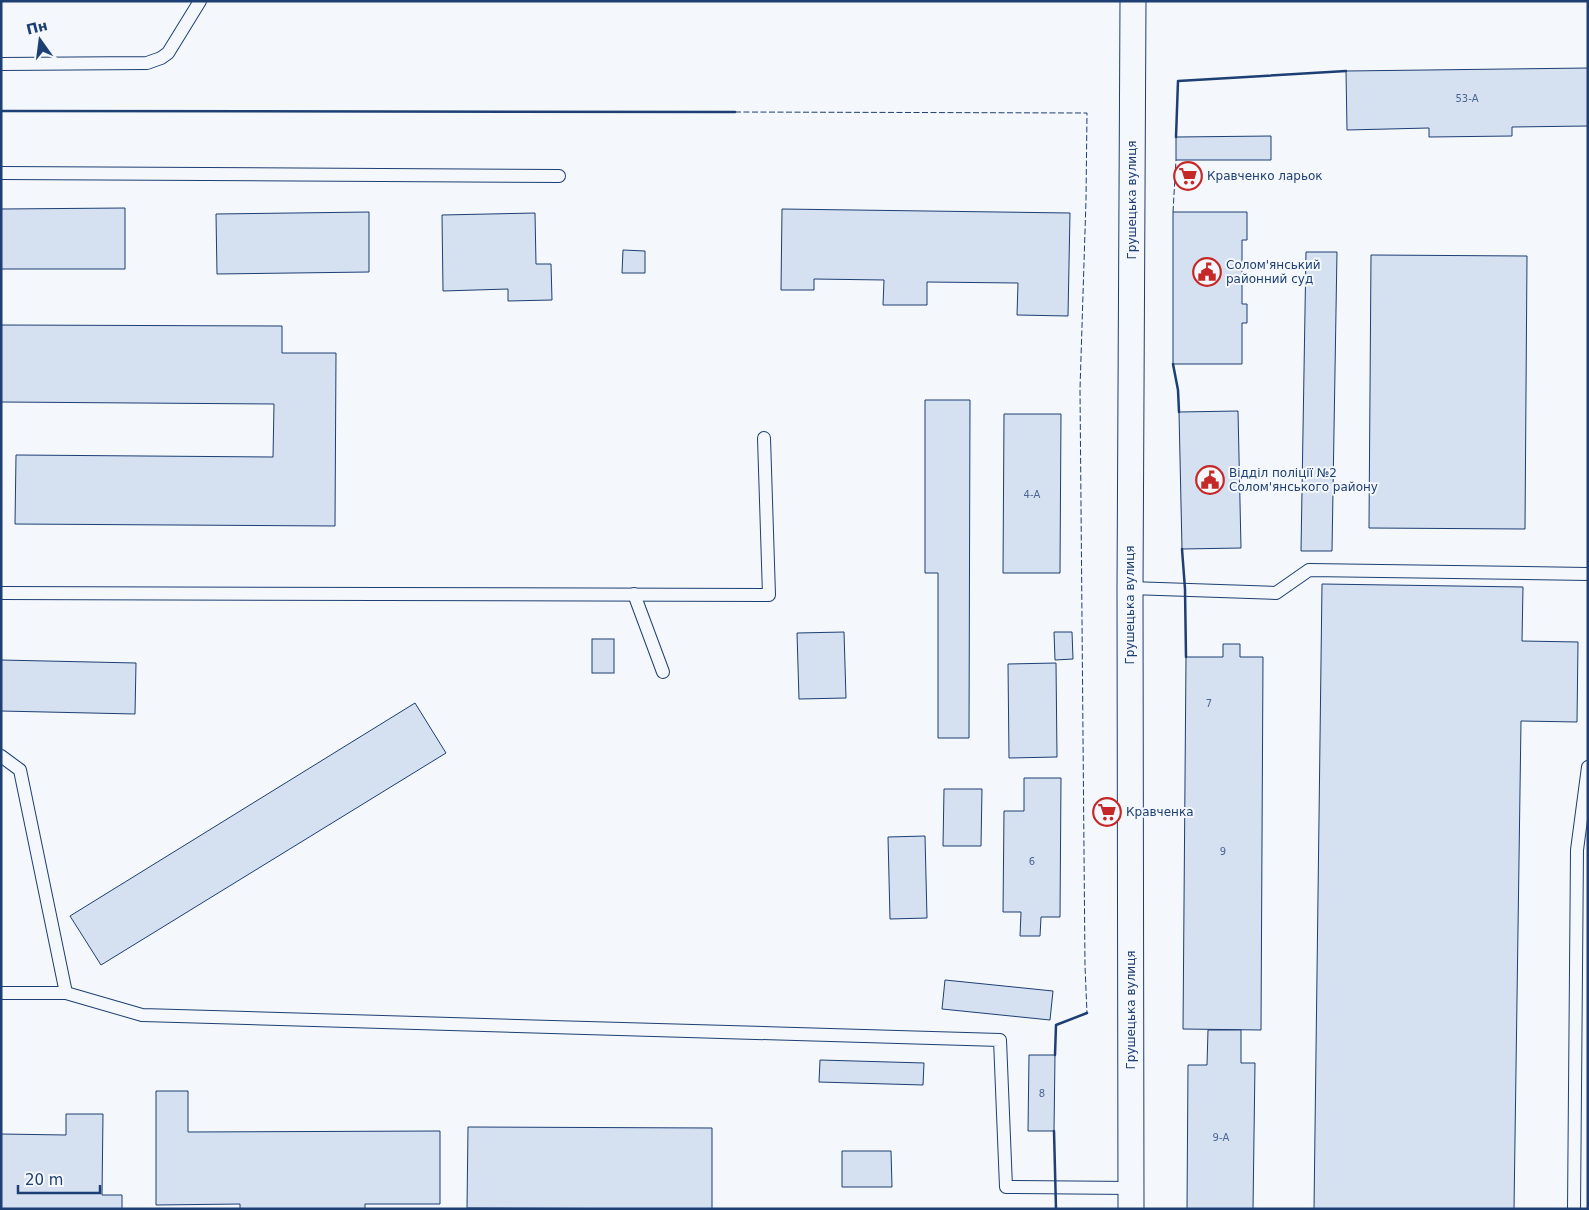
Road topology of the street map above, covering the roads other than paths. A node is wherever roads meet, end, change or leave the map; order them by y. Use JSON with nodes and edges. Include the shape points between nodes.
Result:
{"nodes":[{"id":1,"x":200,"y":1,"type":"edge"},
{"id":2,"x":1133,"y":1,"type":"edge"},
{"id":3,"x":1,"y":64,"type":"edge"},
{"id":4,"x":1,"y":173,"type":"edge"},
{"id":5,"x":559,"y":176,"type":"dead end"},
{"id":6,"x":764,"y":438,"type":"dead end"},
{"id":7,"x":1588,"y":574,"type":"edge"},
{"id":8,"x":1130,"y":588,"type":"junction"},
{"id":9,"x":1,"y":593,"type":"edge"},
{"id":10,"x":634,"y":594,"type":"junction"},
{"id":11,"x":663,"y":672,"type":"dead end"},
{"id":12,"x":1,"y":756,"type":"edge"},
{"id":13,"x":1588,"y":766,"type":"edge"},
{"id":14,"x":1,"y":993,"type":"edge"},
{"id":15,"x":66,"y":993,"type":"junction"},
{"id":16,"x":1131,"y":1198,"type":"edge"},
{"id":17,"x":1574,"y":1209,"type":"edge"}],
"edges":[{"from":1,"to":3,"type":"lane","via":[[168,53],[153,62]]},
{"from":2,"to":8,"type":"street","name":"Грушецька вулиця"},
{"from":4,"to":5,"type":"lane"},
{"from":6,"to":10,"type":"lane","via":[[769,595]]},
{"from":7,"to":8,"type":"lane","via":[[1309,570],[1276,593]]},
{"from":8,"to":16,"type":"street","name":"Грушецька вулиця"},
{"from":9,"to":10,"type":"lane"},
{"from":10,"to":11,"type":"lane"},
{"from":12,"to":15,"type":"lane","via":[[20,770]]},
{"from":13,"to":17,"type":"lane","via":[[1576,850]]},
{"from":14,"to":15,"type":"lane"},
{"from":15,"to":16,"type":"lane","via":[[142,1015],[1000,1040],[1006,1187]]}]}
